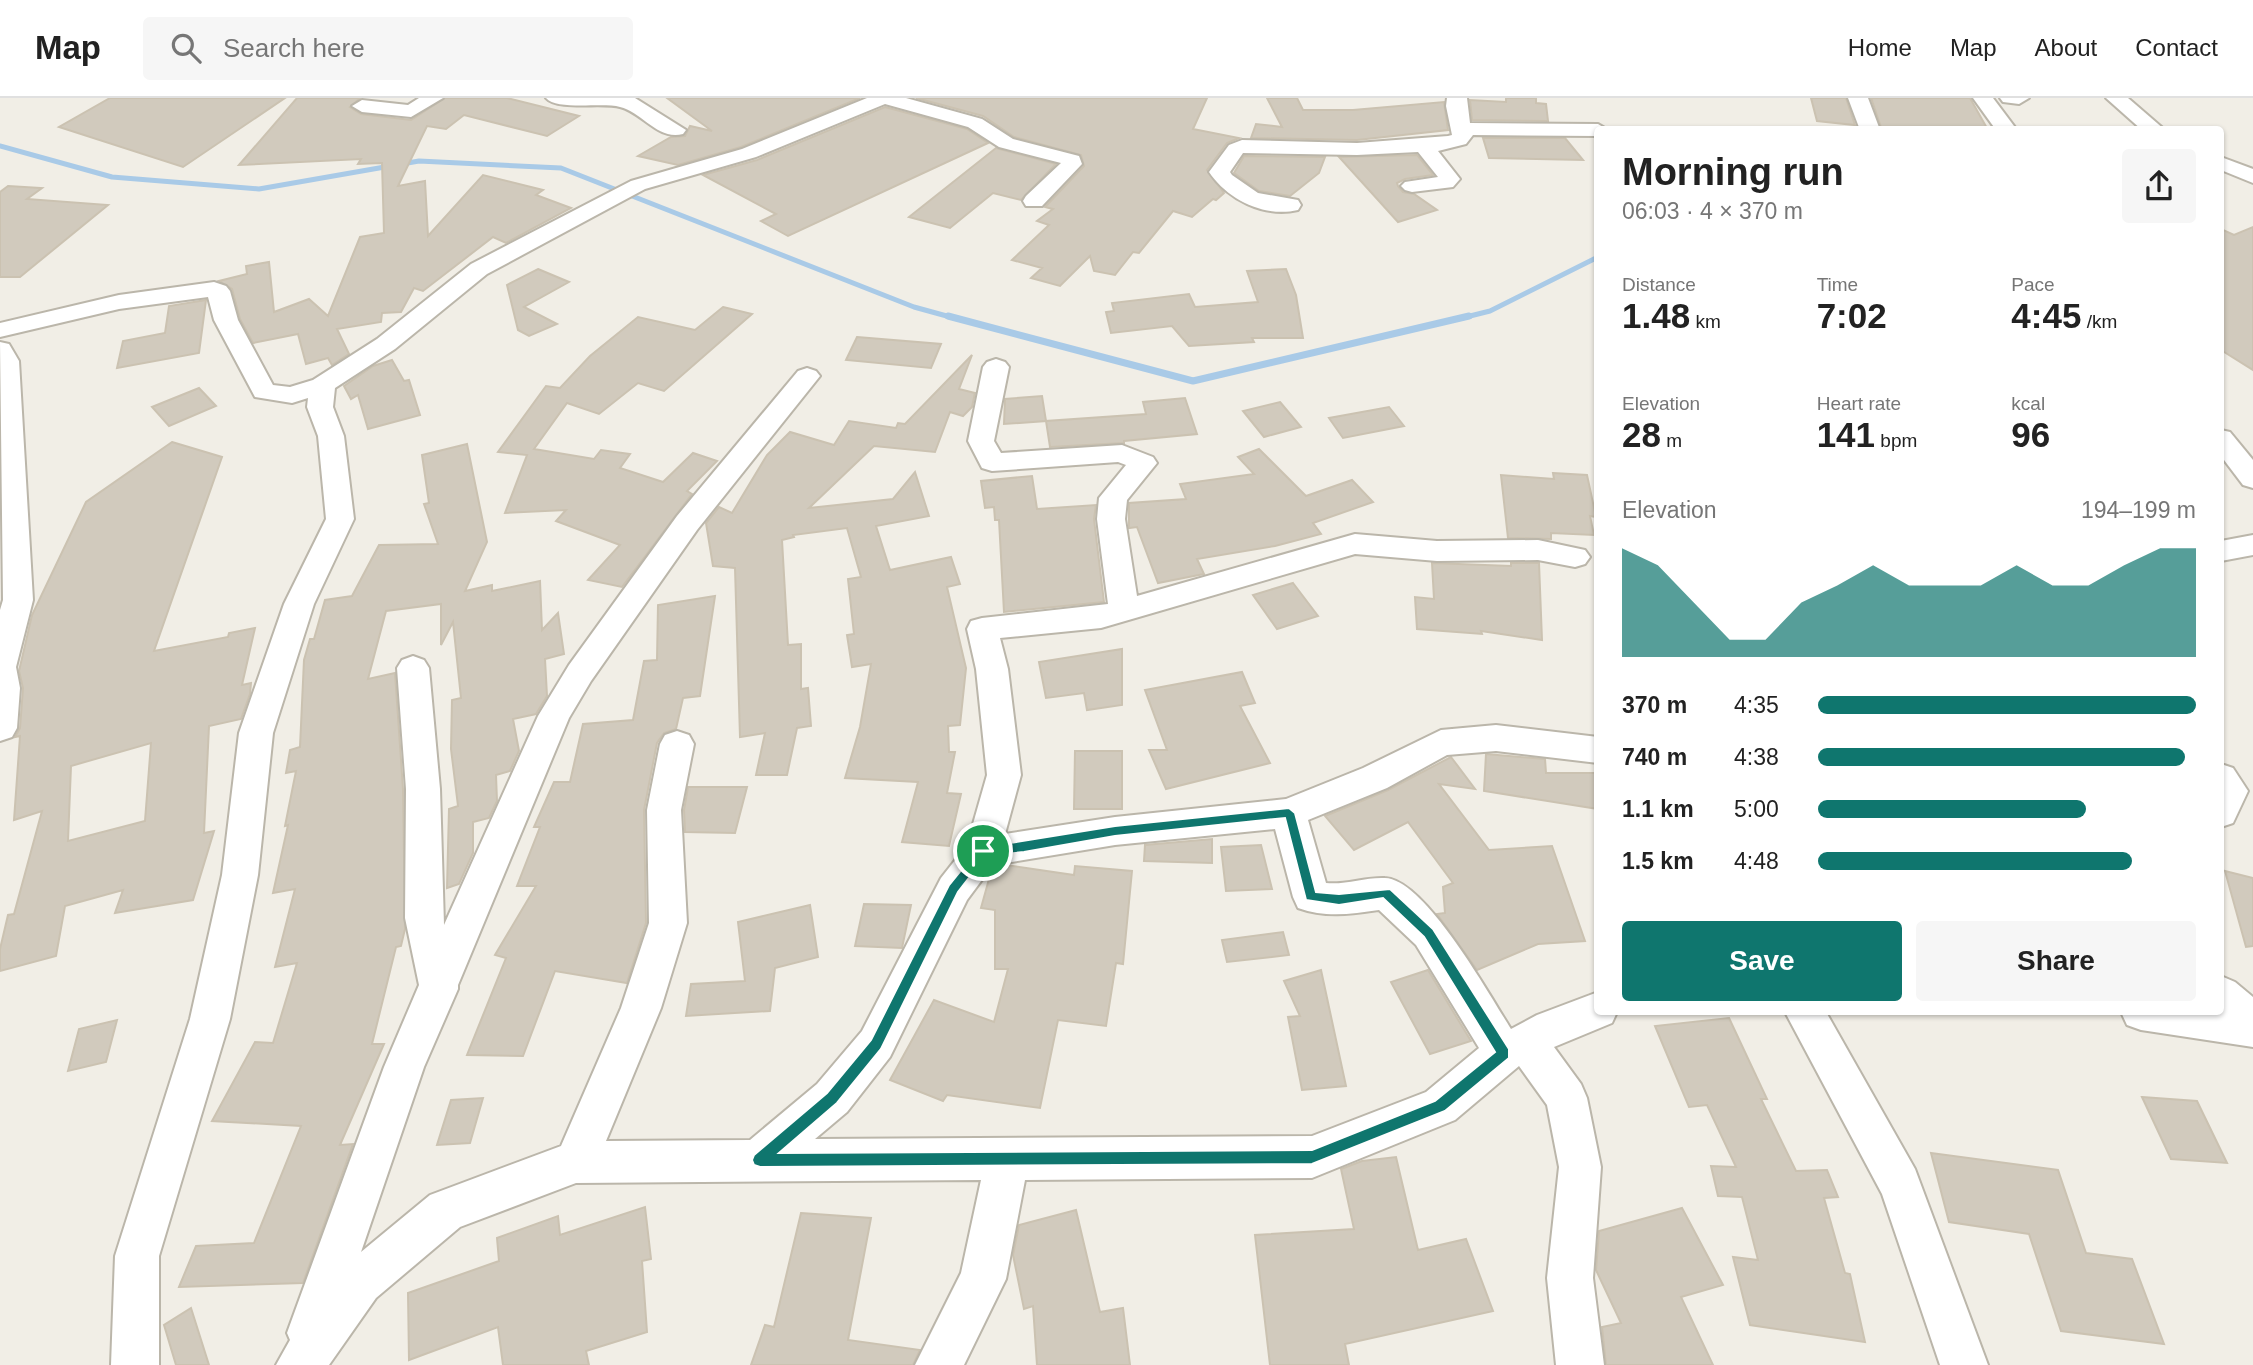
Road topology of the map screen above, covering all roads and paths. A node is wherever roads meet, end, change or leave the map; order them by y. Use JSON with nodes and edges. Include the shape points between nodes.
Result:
{"nodes":[{"id":1,"x":433,"y":98,"type":"edge"},
{"id":2,"x":555,"y":98,"type":"edge"},
{"id":3,"x":884,"y":98,"type":"edge"},
{"id":4,"x":1457,"y":98,"type":"edge"},
{"id":5,"x":1858,"y":98,"type":"edge"},
{"id":6,"x":1983,"y":98,"type":"edge"},
{"id":7,"x":2010,"y":98,"type":"edge"},
{"id":8,"x":2019,"y":98,"type":"edge"},
{"id":9,"x":2116,"y":98,"type":"edge"},
{"id":10,"x":628,"y":100,"type":"edge"},
{"id":11,"x":362,"y":106,"type":"dead end"},
{"id":12,"x":1554,"y":109,"type":"dead end"},
{"id":13,"x":1868,"y":126,"type":"edge"},
{"id":14,"x":2004,"y":126,"type":"edge"},
{"id":15,"x":2150,"y":126,"type":"edge"},
{"id":16,"x":1462,"y":129,"type":"junction"},
{"id":17,"x":676,"y":130,"type":"dead end"},
{"id":18,"x":1559,"y":130,"type":"junction"},
{"id":19,"x":1594,"y":130,"type":"edge"},
{"id":20,"x":1433,"y":145,"type":"junction"},
{"id":21,"x":2224,"y":164,"type":"edge"},
{"id":22,"x":2253,"y":177,"type":"edge"},
{"id":23,"x":1412,"y":186,"type":"dead end"},
{"id":24,"x":1034,"y":201,"type":"dead end"},
{"id":25,"x":1290,"y":205,"type":"dead end"},
{"id":26,"x":0,"y":330,"type":"edge"},
{"id":27,"x":0,"y":349,"type":"edge"},
{"id":28,"x":996,"y":367,"type":"dead end"},
{"id":29,"x":807,"y":376,"type":"dead end"},
{"id":30,"x":322,"y":385,"type":"junction"},
{"id":31,"x":2224,"y":442,"type":"edge"},
{"id":32,"x":5,"y":443,"type":"edge"},
{"id":33,"x":2253,"y":479,"type":"edge"},
{"id":34,"x":2253,"y":545,"type":"edge"},
{"id":35,"x":2224,"y":550,"type":"edge"},
{"id":36,"x":1575,"y":557,"type":"dead end"},
{"id":37,"x":9,"y":601,"type":"edge"},
{"id":38,"x":1124,"y":610,"type":"junction"},
{"id":39,"x":413,"y":668,"type":"dead end"},
{"id":40,"x":0,"y":728,"type":"edge"},
{"id":41,"x":677,"y":744,"type":"dead end"},
{"id":42,"x":1594,"y":750,"type":"edge"},
{"id":43,"x":2224,"y":782,"type":"edge"},
{"id":44,"x":2224,"y":806,"type":"edge"},
{"id":45,"x":1289,"y":813,"type":"junction"},
{"id":46,"x":983,"y":851,"type":"junction"},
{"id":47,"x":439,"y":989,"type":"junction"},
{"id":48,"x":2224,"y":997,"type":"edge"},
{"id":49,"x":1594,"y":1012,"type":"edge"},
{"id":50,"x":1807,"y":1015,"type":"edge"},
{"id":51,"x":2187,"y":1015,"type":"edge"},
{"id":52,"x":2253,"y":1021,"type":"edge"},
{"id":53,"x":2253,"y":1029,"type":"edge"},
{"id":54,"x":1515,"y":1047,"type":"junction"},
{"id":55,"x":760,"y":1160,"type":"junction"},
{"id":56,"x":1007,"y":1160,"type":"junction"},
{"id":57,"x":576,"y":1162,"type":"junction"},
{"id":58,"x":135,"y":1365,"type":"edge"},
{"id":59,"x":299,"y":1365,"type":"edge"},
{"id":60,"x":939,"y":1365,"type":"edge"},
{"id":61,"x":1580,"y":1365,"type":"edge"},
{"id":62,"x":1964,"y":1365,"type":"edge"}],
"edges":[{"from":1,"to":11,"type":"street","via":[[411,111]]},
{"from":2,"to":10,"type":"street"},
{"from":3,"to":24,"type":"street","via":[[975,123],[1006,144],[1072,160]]},
{"from":3,"to":30,"type":"street","via":[[749,153],[638,185],[479,269],[386,344]]},
{"from":4,"to":16,"type":"street"},
{"from":5,"to":13,"type":"street"},
{"from":6,"to":14,"type":"street"},
{"from":7,"to":8,"type":"street"},
{"from":9,"to":15,"type":"street"},
{"from":10,"to":17,"type":"street"},
{"from":12,"to":18,"type":"street"},
{"from":16,"to":18,"type":"street"},
{"from":16,"to":20,"type":"street","via":[[1463,136],[1457,141]]},
{"from":18,"to":19,"type":"street"},
{"from":20,"to":23,"type":"street","via":[[1426,149],[1429,156],[1450,179]]},
{"from":20,"to":25,"type":"street","via":[[1357,149],[1242,146],[1219,172],[1240,191],[1275,207]]},
{"from":21,"to":22,"type":"street"},
{"from":26,"to":30,"type":"street","via":[[119,302],[214,289],[264,392],[292,395]]},
{"from":27,"to":32,"type":"street","via":[[6,361]]},
{"from":28,"to":38,"type":"street","via":[[981,441],[992,462],[1122,453],[1143,463],[1114,498],[1111,520]]},
{"from":29,"to":47,"type":"street","via":[[687,523],[554,716],[493,851]]},
{"from":30,"to":58,"type":"street","via":[[320,407],[331,436],[340,519],[299,604],[256,733],[240,875],[210,1019],[137,1256]]},
{"from":31,"to":33,"type":"street"},
{"from":32,"to":37,"type":"street"},
{"from":34,"to":35,"type":"street"},
{"from":36,"to":38,"type":"street","via":[[1538,550],[1437,551],[1355,544]]},
{"from":37,"to":40,"type":"street","via":[[0,667],[4,688]]},
{"from":38,"to":46,"type":"street","via":[[1101,618],[982,629],[992,669],[1004,775]]},
{"from":39,"to":47,"type":"street","via":[[423,789],[424,918]]},
{"from":41,"to":57,"type":"street","via":[[664,810],[668,923],[641,1008]]},
{"from":42,"to":45,"type":"street","via":[[1496,738],[1441,743],[1375,778]]},
{"from":43,"to":44,"type":"street","via":[[2231,791]]},
{"from":45,"to":46,"type":"street","via":[[1115,831]]},
{"from":45,"to":54,"type":"street","via":[[1311,897],[1339,900],[1385,893],[1429,933]]},
{"from":46,"to":55,"type":"street","via":[[954,889],[876,1044],[832,1098]]},
{"from":47,"to":59,"type":"street","via":[[404,1067]]},
{"from":48,"to":52,"type":"street"},
{"from":49,"to":54,"type":"street"},
{"from":50,"to":62,"type":"street","via":[[1900,1184]]},
{"from":51,"to":53,"type":"street"},
{"from":54,"to":56,"type":"street","via":[[1440,1106],[1312,1157]]},
{"from":54,"to":61,"type":"street","via":[[1566,1098],[1580,1167],[1570,1278]]},
{"from":55,"to":56,"type":"street"},
{"from":55,"to":57,"type":"street"},
{"from":56,"to":60,"type":"street","via":[[983,1279]]},
{"from":57,"to":59,"type":"street","via":[[446,1211],[360,1282]]}]}
